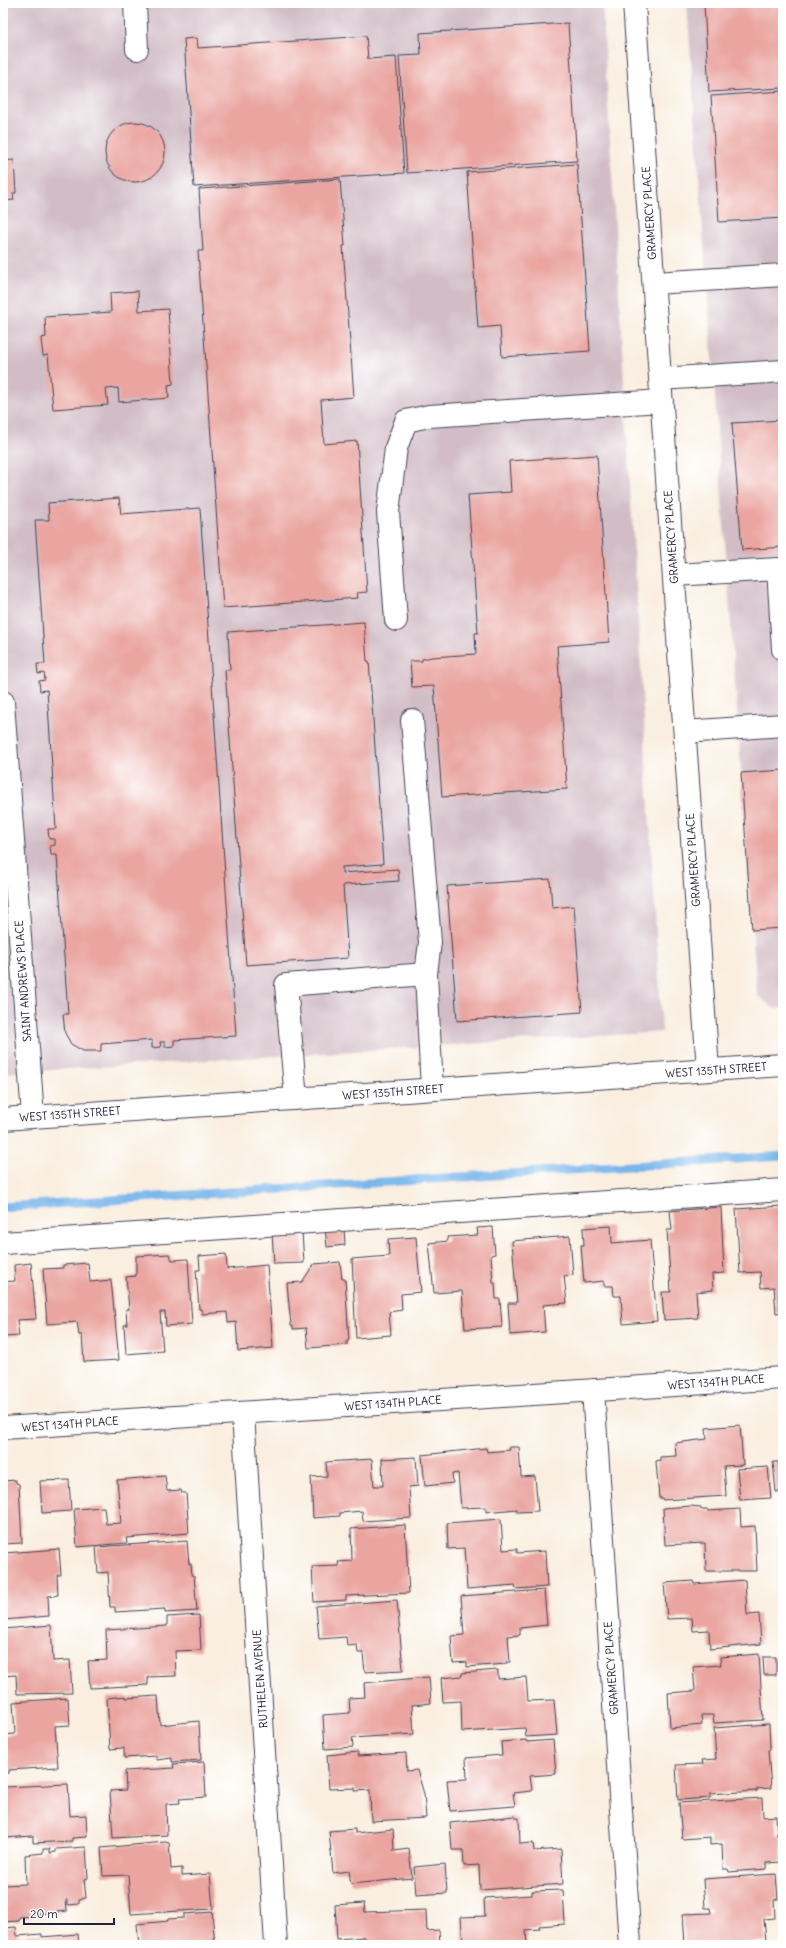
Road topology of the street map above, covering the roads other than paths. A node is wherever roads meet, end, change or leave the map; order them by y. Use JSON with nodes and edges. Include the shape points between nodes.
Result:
{"nodes":[{"id":1,"x":135,"y":3,"type":"edge"},
{"id":2,"x":634,"y":3,"type":"edge"},
{"id":3,"x":137,"y":49,"type":"dead end"},
{"id":4,"x":783,"y":275,"type":"edge"},
{"id":5,"x":654,"y":283,"type":"junction"},
{"id":6,"x":783,"y":371,"type":"edge"},
{"id":7,"x":660,"y":379,"type":"junction"},
{"id":8,"x":662,"y":401,"type":"junction"},
{"id":9,"x":674,"y":575,"type":"junction"},
{"id":10,"x":396,"y":620,"type":"dead end"},
{"id":11,"x":783,"y":649,"type":"edge"},
{"id":12,"x":3,"y":702,"type":"edge"},
{"id":13,"x":412,"y":720,"type":"dead end"},
{"id":14,"x":783,"y":725,"type":"edge"},
{"id":15,"x":685,"y":732,"type":"junction"},
{"id":16,"x":426,"y":974,"type":"junction"},
{"id":17,"x":783,"y":1065,"type":"edge"},
{"id":18,"x":708,"y":1070,"type":"junction"},
{"id":19,"x":432,"y":1089,"type":"junction"},
{"id":20,"x":296,"y":1099,"type":"junction"},
{"id":21,"x":33,"y":1117,"type":"junction"},
{"id":22,"x":3,"y":1119,"type":"edge"},
{"id":23,"x":783,"y":1190,"type":"edge"},
{"id":24,"x":3,"y":1243,"type":"edge"},
{"id":25,"x":783,"y":1378,"type":"edge"},
{"id":26,"x":593,"y":1390,"type":"junction"},
{"id":27,"x":243,"y":1413,"type":"junction"},
{"id":28,"x":3,"y":1428,"type":"edge"},
{"id":29,"x":276,"y":1945,"type":"edge"},
{"id":30,"x":630,"y":1945,"type":"edge"}],
"edges":[{"from":1,"to":3,"type":"street"},
{"from":2,"to":5,"type":"street","name":"GRAMERCY PLACE"},
{"from":4,"to":5,"type":"street"},
{"from":5,"to":7,"type":"street","name":"GRAMERCY PLACE"},
{"from":6,"to":7,"type":"street"},
{"from":7,"to":8,"type":"street","name":"GRAMERCY PLACE"},
{"from":8,"to":9,"type":"street","name":"GRAMERCY PLACE"},
{"from":8,"to":10,"type":"street","via":[[429,416],[406,421],[396,448],[388,512]]},
{"from":9,"to":11,"type":"street","via":[[778,569]]},
{"from":9,"to":15,"type":"street","name":"GRAMERCY PLACE"},
{"from":12,"to":21,"type":"street","name":"SAINT ANDREWS PLACE"},
{"from":13,"to":16,"type":"street","via":[[430,942]]},
{"from":14,"to":15,"type":"street"},
{"from":15,"to":18,"type":"street","name":"GRAMERCY PLACE"},
{"from":16,"to":19,"type":"street"},
{"from":16,"to":20,"type":"street","via":[[286,985]]},
{"from":17,"to":18,"type":"street","name":"WEST 135TH STREET"},
{"from":18,"to":19,"type":"street","name":"WEST 135TH STREET"},
{"from":19,"to":20,"type":"street","name":"WEST 135TH STREET"},
{"from":20,"to":21,"type":"street","name":"WEST 135TH STREET"},
{"from":21,"to":22,"type":"street","name":"WEST 135TH STREET"},
{"from":23,"to":24,"type":"street"},
{"from":25,"to":26,"type":"street","name":"WEST 134TH PLACE"},
{"from":26,"to":27,"type":"street","name":"WEST 134TH PLACE"},
{"from":26,"to":30,"type":"street","name":"GRAMERCY PLACE"},
{"from":27,"to":28,"type":"street","name":"WEST 134TH PLACE"},
{"from":27,"to":29,"type":"street","name":"RUTHELEN AVENUE"}]}
